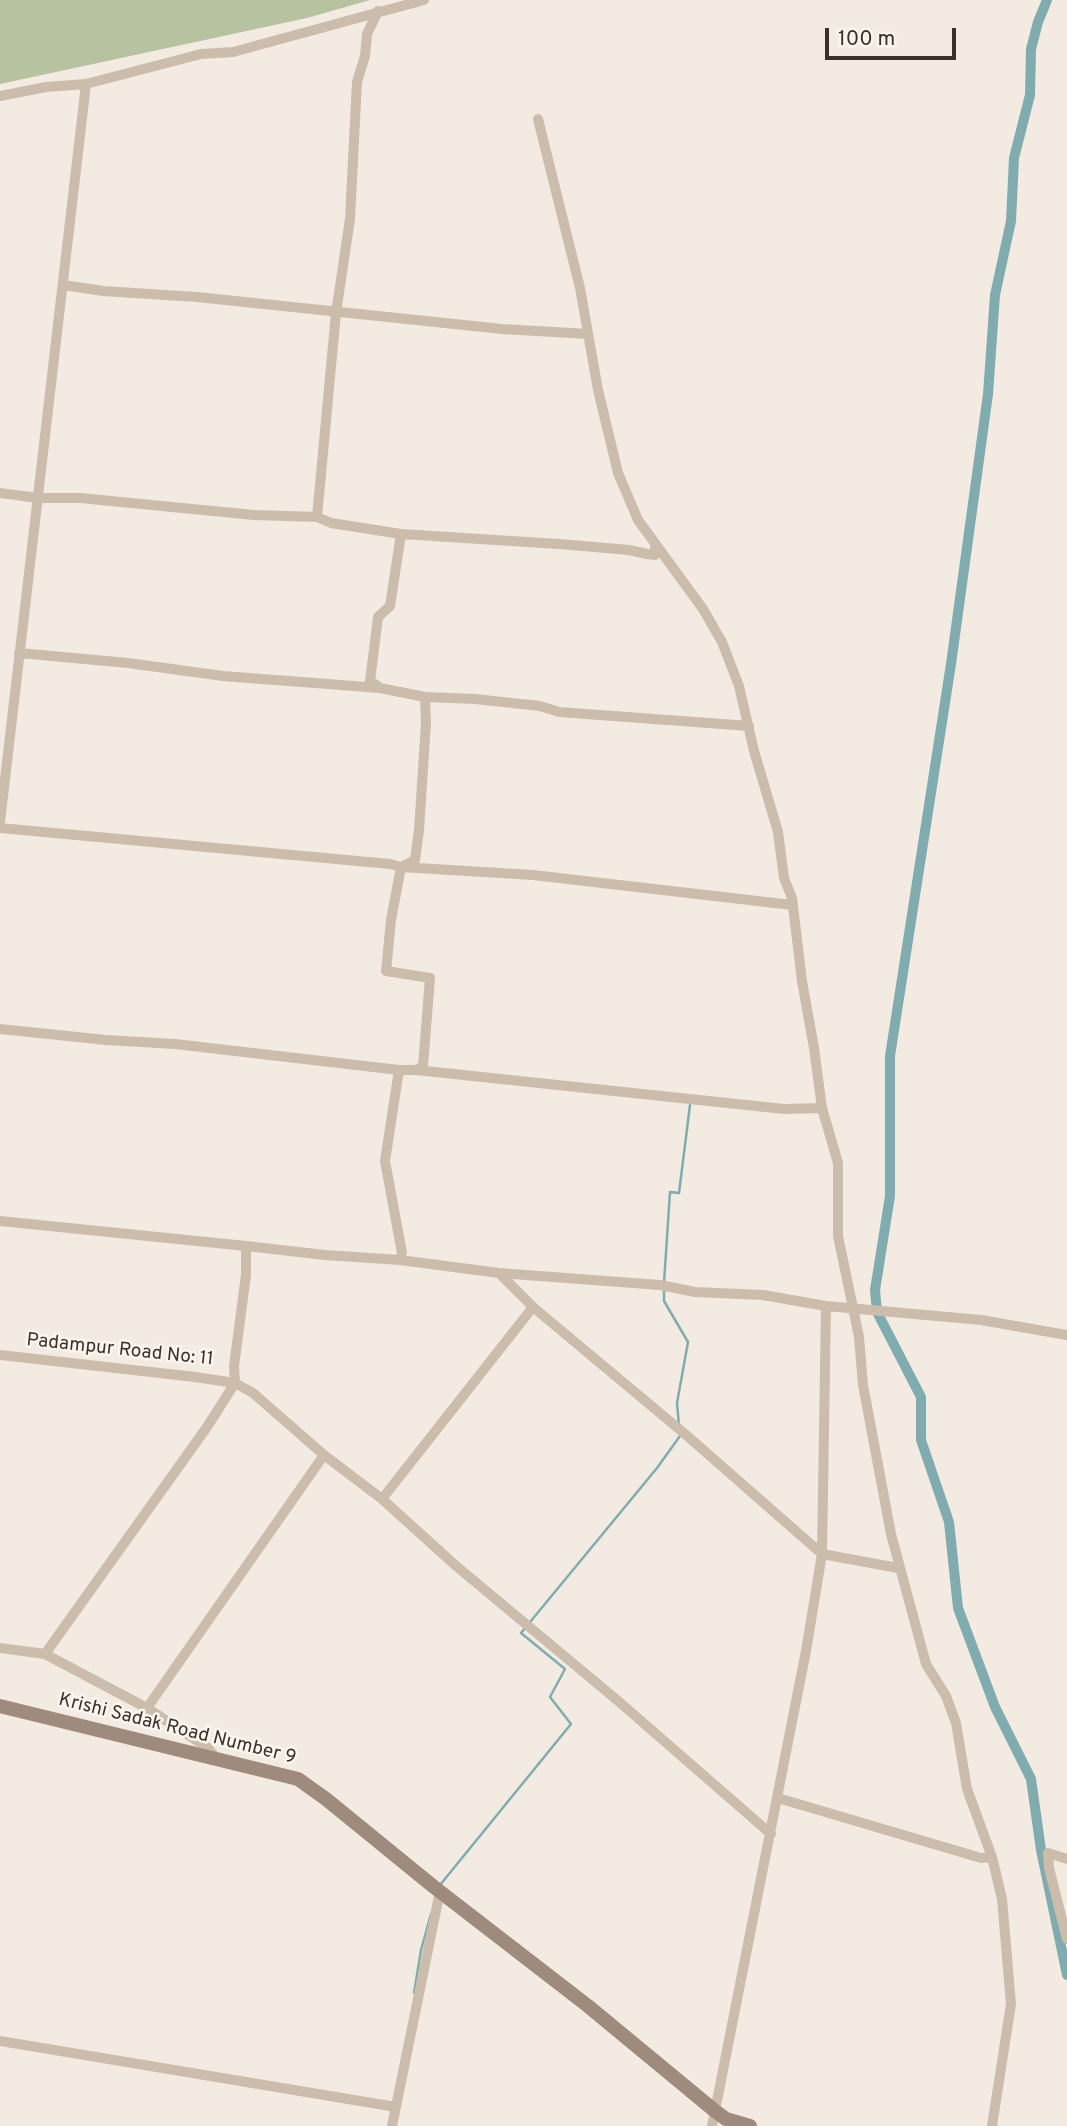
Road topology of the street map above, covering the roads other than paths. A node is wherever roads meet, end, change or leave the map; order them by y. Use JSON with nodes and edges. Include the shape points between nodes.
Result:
{"nodes":[{"id":1,"x":424,"y":0,"type":"edge"},
{"id":2,"x":378,"y":11,"type":"junction"},
{"id":3,"x":86,"y":84,"type":"junction"},
{"id":4,"x":0,"y":96,"type":"edge"},
{"id":5,"x":538,"y":119,"type":"dead end"},
{"id":6,"x":63,"y":285,"type":"junction"},
{"id":7,"x":336,"y":313,"type":"junction"},
{"id":8,"x":588,"y":334,"type":"junction"},
{"id":9,"x":0,"y":493,"type":"edge"},
{"id":10,"x":38,"y":499,"type":"junction"},
{"id":11,"x":317,"y":517,"type":"junction"},
{"id":12,"x":401,"y":534,"type":"junction"},
{"id":13,"x":655,"y":544,"type":"junction"},
{"id":14,"x":19,"y":653,"type":"junction"},
{"id":15,"x":380,"y":688,"type":"junction"},
{"id":16,"x":425,"y":697,"type":"junction"},
{"id":17,"x":749,"y":726,"type":"junction"},
{"id":18,"x":0,"y":822,"type":"edge"},
{"id":19,"x":0,"y":828,"type":"edge"},
{"id":20,"x":401,"y":867,"type":"junction"},
{"id":21,"x":792,"y":905,"type":"junction"},
{"id":22,"x":0,"y":1030,"type":"edge"},
{"id":23,"x":399,"y":1070,"type":"junction"},
{"id":24,"x":416,"y":1070,"type":"junction"},
{"id":25,"x":822,"y":1108,"type":"junction"},
{"id":26,"x":0,"y":1221,"type":"edge"},
{"id":27,"x":246,"y":1246,"type":"junction"},
{"id":28,"x":400,"y":1261,"type":"junction"},
{"id":29,"x":499,"y":1273,"type":"junction"},
{"id":30,"x":825,"y":1306,"type":"junction"},
{"id":31,"x":533,"y":1307,"type":"junction"},
{"id":32,"x":850,"y":1308,"type":"junction"},
{"id":33,"x":1067,"y":1335,"type":"edge"},
{"id":34,"x":0,"y":1355,"type":"edge"},
{"id":35,"x":235,"y":1383,"type":"junction"},
{"id":36,"x":324,"y":1455,"type":"junction"},
{"id":37,"x":382,"y":1499,"type":"junction"},
{"id":38,"x":822,"y":1554,"type":"junction"},
{"id":39,"x":898,"y":1568,"type":"junction"},
{"id":40,"x":0,"y":1648,"type":"edge"},
{"id":41,"x":46,"y":1654,"type":"junction"},
{"id":42,"x":0,"y":1706,"type":"edge"},
{"id":43,"x":147,"y":1708,"type":"junction"},
{"id":44,"x":216,"y":1758,"type":"junction"},
{"id":45,"x":778,"y":1798,"type":"junction"},
{"id":46,"x":767,"y":1831,"type":"junction"},
{"id":47,"x":992,"y":1857,"type":"junction"},
{"id":48,"x":1067,"y":1859,"type":"edge"},
{"id":49,"x":437,"y":1889,"type":"junction"},
{"id":50,"x":1067,"y":1940,"type":"edge"},
{"id":51,"x":0,"y":2041,"type":"edge"},
{"id":52,"x":396,"y":2107,"type":"junction"},
{"id":53,"x":714,"y":2119,"type":"edge"},
{"id":54,"x":392,"y":2126,"type":"edge"},
{"id":55,"x":750,"y":2126,"type":"edge"},
{"id":56,"x":992,"y":2126,"type":"edge"}],
"edges":[{"from":1,"to":2,"type":"street"},
{"from":2,"to":3,"type":"street","via":[[233,52],[201,54]]},
{"from":2,"to":7,"type":"street","via":[[367,34],[357,82],[350,219]]},
{"from":3,"to":4,"type":"street"},
{"from":3,"to":6,"type":"street"},
{"from":5,"to":8,"type":"street"},
{"from":6,"to":7,"type":"street"},
{"from":6,"to":10,"type":"street"},
{"from":7,"to":8,"type":"street"},
{"from":7,"to":11,"type":"street"},
{"from":8,"to":13,"type":"street","via":[[618,473],[638,520]]},
{"from":9,"to":10,"type":"street"},
{"from":10,"to":11,"type":"street","via":[[80,498]]},
{"from":10,"to":14,"type":"street"},
{"from":11,"to":12,"type":"street"},
{"from":12,"to":13,"type":"street","via":[[655,555]]},
{"from":12,"to":15,"type":"street","via":[[390,606],[378,617],[370,681]]},
{"from":13,"to":17,"type":"street","via":[[722,642]]},
{"from":14,"to":15,"type":"street"},
{"from":14,"to":18,"type":"street"},
{"from":15,"to":16,"type":"street"},
{"from":16,"to":17,"type":"street"},
{"from":16,"to":20,"type":"street","via":[[415,860]]},
{"from":17,"to":21,"type":"street"},
{"from":19,"to":20,"type":"street"},
{"from":20,"to":21,"type":"street","via":[[533,875]]},
{"from":20,"to":24,"type":"street","via":[[386,971],[430,978],[423,1066]]},
{"from":21,"to":25,"type":"street"},
{"from":22,"to":23,"type":"street","via":[[175,1044]]},
{"from":23,"to":24,"type":"street"},
{"from":23,"to":28,"type":"street","via":[[385,1161]]},
{"from":24,"to":25,"type":"street","via":[[784,1109]]},
{"from":25,"to":32,"type":"street","via":[[838,1163],[838,1236]]},
{"from":26,"to":27,"type":"street"},
{"from":27,"to":28,"type":"street"},
{"from":27,"to":35,"type":"street"},
{"from":28,"to":29,"type":"street"},
{"from":29,"to":30,"type":"street","via":[[763,1295]]},
{"from":29,"to":31,"type":"street"},
{"from":30,"to":32,"type":"street"},
{"from":30,"to":38,"type":"street"},
{"from":31,"to":37,"type":"street"},
{"from":31,"to":38,"type":"street"},
{"from":32,"to":33,"type":"street","via":[[981,1320]]},
{"from":32,"to":39,"type":"street","via":[[859,1337],[863,1385]]},
{"from":34,"to":35,"type":"street","name":"Padampur Road No: 11"},
{"from":35,"to":36,"type":"street","via":[[253,1393]]},
{"from":35,"to":41,"type":"street"},
{"from":36,"to":37,"type":"street"},
{"from":36,"to":43,"type":"street"},
{"from":37,"to":46,"type":"street"},
{"from":38,"to":39,"type":"street"},
{"from":38,"to":45,"type":"street"},
{"from":39,"to":47,"type":"street","via":[[926,1664],[956,1723],[967,1789]]},
{"from":40,"to":41,"type":"street"},
{"from":41,"to":43,"type":"street"},
{"from":42,"to":44,"type":"street","name":"Krishi Sadak Road Number 9"},
{"from":43,"to":44,"type":"street"},
{"from":44,"to":49,"type":"street","name":"Krishi Sadak Road Number 9","via":[[298,1779]]},
{"from":45,"to":46,"type":"street"},
{"from":45,"to":47,"type":"street"},
{"from":46,"to":53,"type":"street"},
{"from":47,"to":56,"type":"street","via":[[1002,1899],[1011,2004]]},
{"from":48,"to":50,"type":"street","via":[[1048,1853]]},
{"from":49,"to":52,"type":"street"},
{"from":49,"to":53,"type":"street","name":"Krishi Sadak Road Number 9","via":[[588,2006]]},
{"from":51,"to":52,"type":"street"},
{"from":52,"to":54,"type":"street"},
{"from":53,"to":55,"type":"street"}]}
